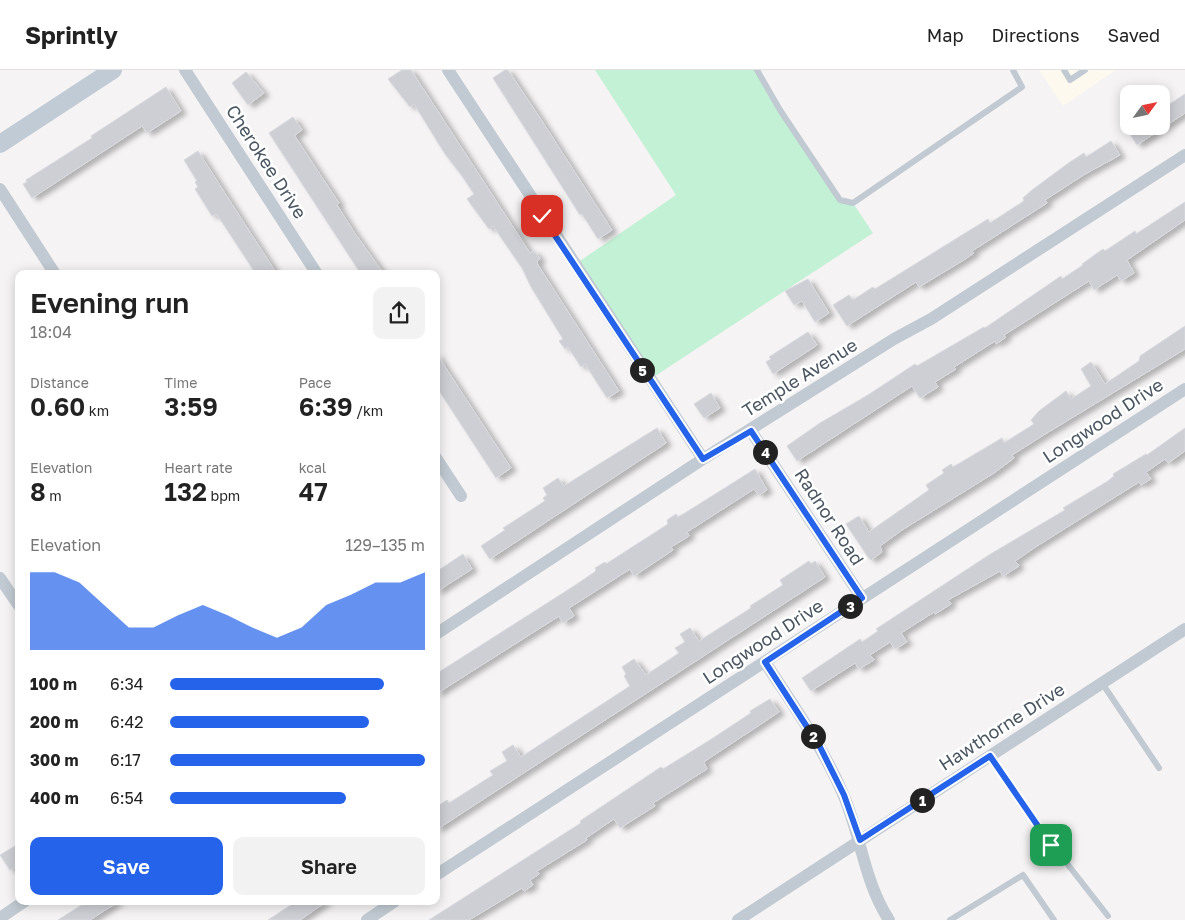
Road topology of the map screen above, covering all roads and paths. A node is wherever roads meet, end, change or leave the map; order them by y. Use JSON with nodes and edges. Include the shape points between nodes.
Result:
{"nodes":[{"id":1,"x":113,"y":70,"type":"edge"},
{"id":2,"x":185,"y":70,"type":"edge"},
{"id":3,"x":448,"y":70,"type":"edge"},
{"id":4,"x":757,"y":70,"type":"edge"},
{"id":5,"x":1013,"y":70,"type":"edge"},
{"id":6,"x":1064,"y":70,"type":"edge"},
{"id":7,"x":1084,"y":70,"type":"edge"},
{"id":8,"x":0,"y":144,"type":"edge"},
{"id":9,"x":1185,"y":155,"type":"edge"},
{"id":10,"x":0,"y":189,"type":"edge"},
{"id":11,"x":52,"y":270,"type":"edge"},
{"id":12,"x":314,"y":270,"type":"edge"},
{"id":13,"x":1185,"y":389,"type":"edge"},
{"id":14,"x":751,"y":431,"type":"junction"},
{"id":15,"x":703,"y":459,"type":"junction"},
{"id":16,"x":440,"y":464,"type":"edge"},
{"id":17,"x":461,"y":496,"type":"dead end"},
{"id":18,"x":0,"y":578,"type":"edge"},
{"id":19,"x":862,"y":598,"type":"junction"},
{"id":20,"x":15,"y":600,"type":"edge"},
{"id":21,"x":1185,"y":629,"type":"edge"},
{"id":22,"x":440,"y":631,"type":"edge"},
{"id":23,"x":765,"y":662,"type":"junction"},
{"id":24,"x":1102,"y":683,"type":"junction"},
{"id":25,"x":990,"y":756,"type":"junction"},
{"id":26,"x":1159,"y":768,"type":"dead end"},
{"id":27,"x":860,"y":840,"type":"junction"},
{"id":28,"x":440,"y":872,"type":"edge"},
{"id":29,"x":19,"y":905,"type":"edge"},
{"id":30,"x":389,"y":905,"type":"edge"},
{"id":31,"x":1108,"y":916,"type":"dead end"},
{"id":32,"x":0,"y":918,"type":"edge"},
{"id":33,"x":366,"y":920,"type":"edge"},
{"id":34,"x":738,"y":920,"type":"edge"},
{"id":35,"x":889,"y":920,"type":"edge"},
{"id":36,"x":950,"y":920,"type":"edge"},
{"id":37,"x":1054,"y":920,"type":"edge"}],
"edges":[{"from":1,"to":8,"type":"main road"},
{"from":2,"to":12,"type":"street","name":"Cherokee Drive"},
{"from":3,"to":15,"type":"street"},
{"from":4,"to":5,"type":"lane","via":[[840,200],[853,203],[1022,87]]},
{"from":6,"to":7,"type":"lane","via":[[1070,80]]},
{"from":9,"to":14,"type":"street","name":"Temple Avenue"},
{"from":10,"to":11,"type":"street"},
{"from":13,"to":19,"type":"street","name":"Longwood Drive"},
{"from":14,"to":15,"type":"street","name":"Temple Avenue"},
{"from":14,"to":19,"type":"street","name":"Radnor Road"},
{"from":15,"to":22,"type":"street","name":"Temple Avenue"},
{"from":16,"to":17,"type":"street"},
{"from":18,"to":20,"type":"street"},
{"from":19,"to":23,"type":"street","name":"Longwood Drive"},
{"from":21,"to":24,"type":"street","name":"Hawthorne Drive"},
{"from":23,"to":27,"type":"street","via":[[820,747],[844,795]]},
{"from":23,"to":28,"type":"street","name":"Longwood Drive"},
{"from":24,"to":25,"type":"street","name":"Hawthorne Drive"},
{"from":24,"to":26,"type":"lane"},
{"from":25,"to":27,"type":"street","name":"Hawthorne Drive"},
{"from":25,"to":31,"type":"lane","via":[[1033,820]]},
{"from":27,"to":34,"type":"street","name":"Hawthorne Drive"},
{"from":27,"to":35,"type":"street","via":[[871,883]]},
{"from":29,"to":32,"type":"street"},
{"from":30,"to":33,"type":"street"},
{"from":36,"to":37,"type":"lane","via":[[1023,875]]}]}
